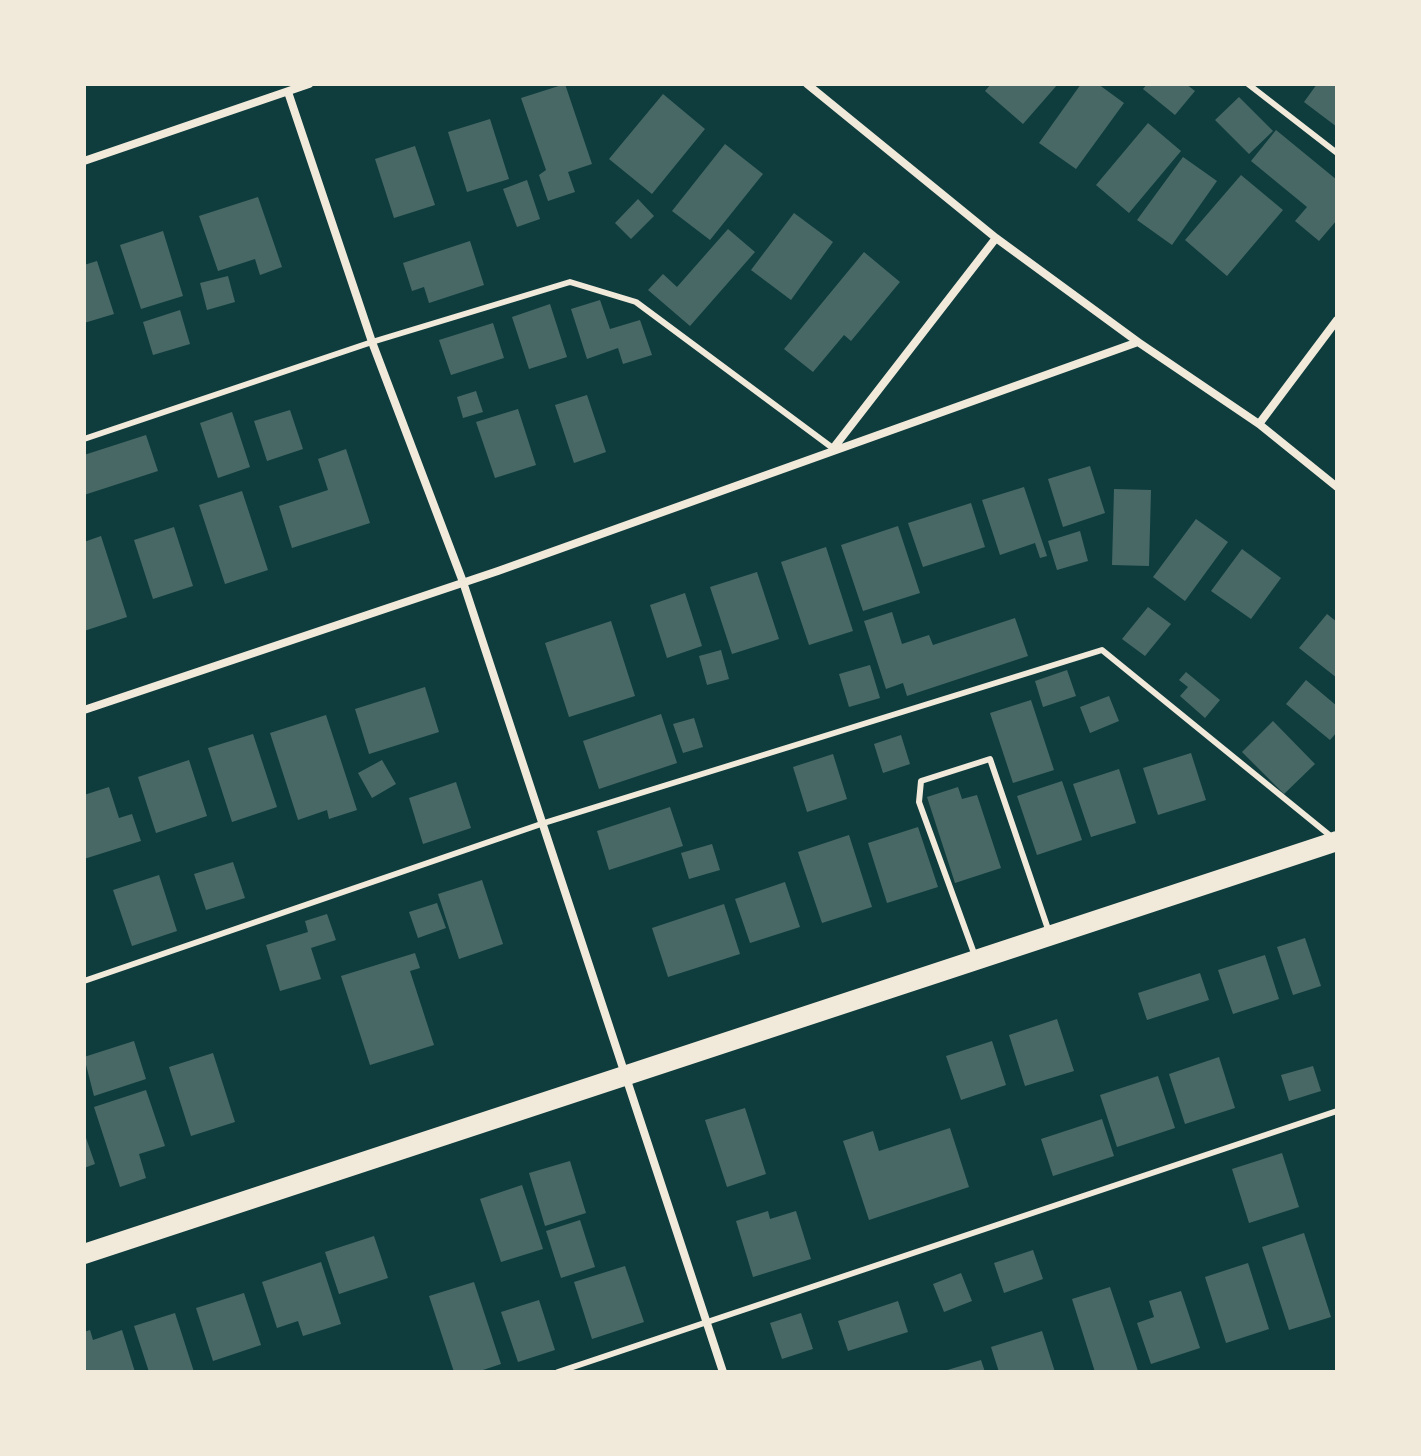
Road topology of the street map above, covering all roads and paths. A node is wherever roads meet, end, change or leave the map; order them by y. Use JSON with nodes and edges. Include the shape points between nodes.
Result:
{"nodes":[{"id":1,"x":309,"y":84,"type":"edge"},
{"id":2,"x":807,"y":84,"type":"edge"},
{"id":3,"x":1248,"y":84,"type":"edge"},
{"id":4,"x":819,"y":88,"type":"edge"},
{"id":5,"x":288,"y":92,"type":"junction"},
{"id":6,"x":1337,"y":153,"type":"edge"},
{"id":7,"x":84,"y":161,"type":"edge"},
{"id":8,"x":996,"y":238,"type":"junction"},
{"id":9,"x":1337,"y":320,"type":"edge"},
{"id":10,"x":372,"y":342,"type":"junction"},
{"id":11,"x":1138,"y":342,"type":"junction"},
{"id":12,"x":1259,"y":424,"type":"junction"},
{"id":13,"x":84,"y":439,"type":"edge"},
{"id":14,"x":834,"y":449,"type":"junction"},
{"id":15,"x":1337,"y":487,"type":"edge"},
{"id":16,"x":463,"y":582,"type":"junction"},
{"id":17,"x":84,"y":710,"type":"edge"},
{"id":18,"x":544,"y":823,"type":"junction"},
{"id":19,"x":1337,"y":841,"type":"edge"},
{"id":20,"x":1050,"y":935,"type":"junction"},
{"id":21,"x":976,"y":959,"type":"junction"},
{"id":22,"x":84,"y":981,"type":"edge"},
{"id":23,"x":626,"y":1074,"type":"junction"},
{"id":24,"x":1337,"y":1111,"type":"edge"},
{"id":25,"x":84,"y":1254,"type":"edge"},
{"id":26,"x":706,"y":1322,"type":"junction"},
{"id":27,"x":558,"y":1372,"type":"edge"},
{"id":28,"x":723,"y":1372,"type":"edge"}],
"edges":[{"from":1,"to":5,"type":"street"},
{"from":2,"to":4,"type":"street"},
{"from":3,"to":6,"type":"lane"},
{"from":4,"to":8,"type":"street"},
{"from":5,"to":7,"type":"street"},
{"from":5,"to":10,"type":"street"},
{"from":8,"to":11,"type":"street"},
{"from":8,"to":14,"type":"street"},
{"from":9,"to":12,"type":"street"},
{"from":10,"to":13,"type":"lane"},
{"from":10,"to":14,"type":"lane","via":[[570,282],[636,302]]},
{"from":10,"to":16,"type":"street"},
{"from":11,"to":12,"type":"street"},
{"from":11,"to":14,"type":"street"},
{"from":12,"to":15,"type":"street"},
{"from":14,"to":16,"type":"street"},
{"from":16,"to":17,"type":"street"},
{"from":16,"to":18,"type":"street"},
{"from":18,"to":19,"type":"lane","via":[[1102,650]]},
{"from":18,"to":22,"type":"lane"},
{"from":18,"to":23,"type":"street"},
{"from":19,"to":20,"type":"main road"},
{"from":20,"to":21,"type":"main road"},
{"from":20,"to":21,"type":"lane","via":[[990,759],[921,781],[919,802]]},
{"from":21,"to":23,"type":"main road"},
{"from":23,"to":25,"type":"main road"},
{"from":23,"to":26,"type":"street"},
{"from":24,"to":26,"type":"lane"},
{"from":26,"to":27,"type":"lane"},
{"from":26,"to":28,"type":"street"}]}
